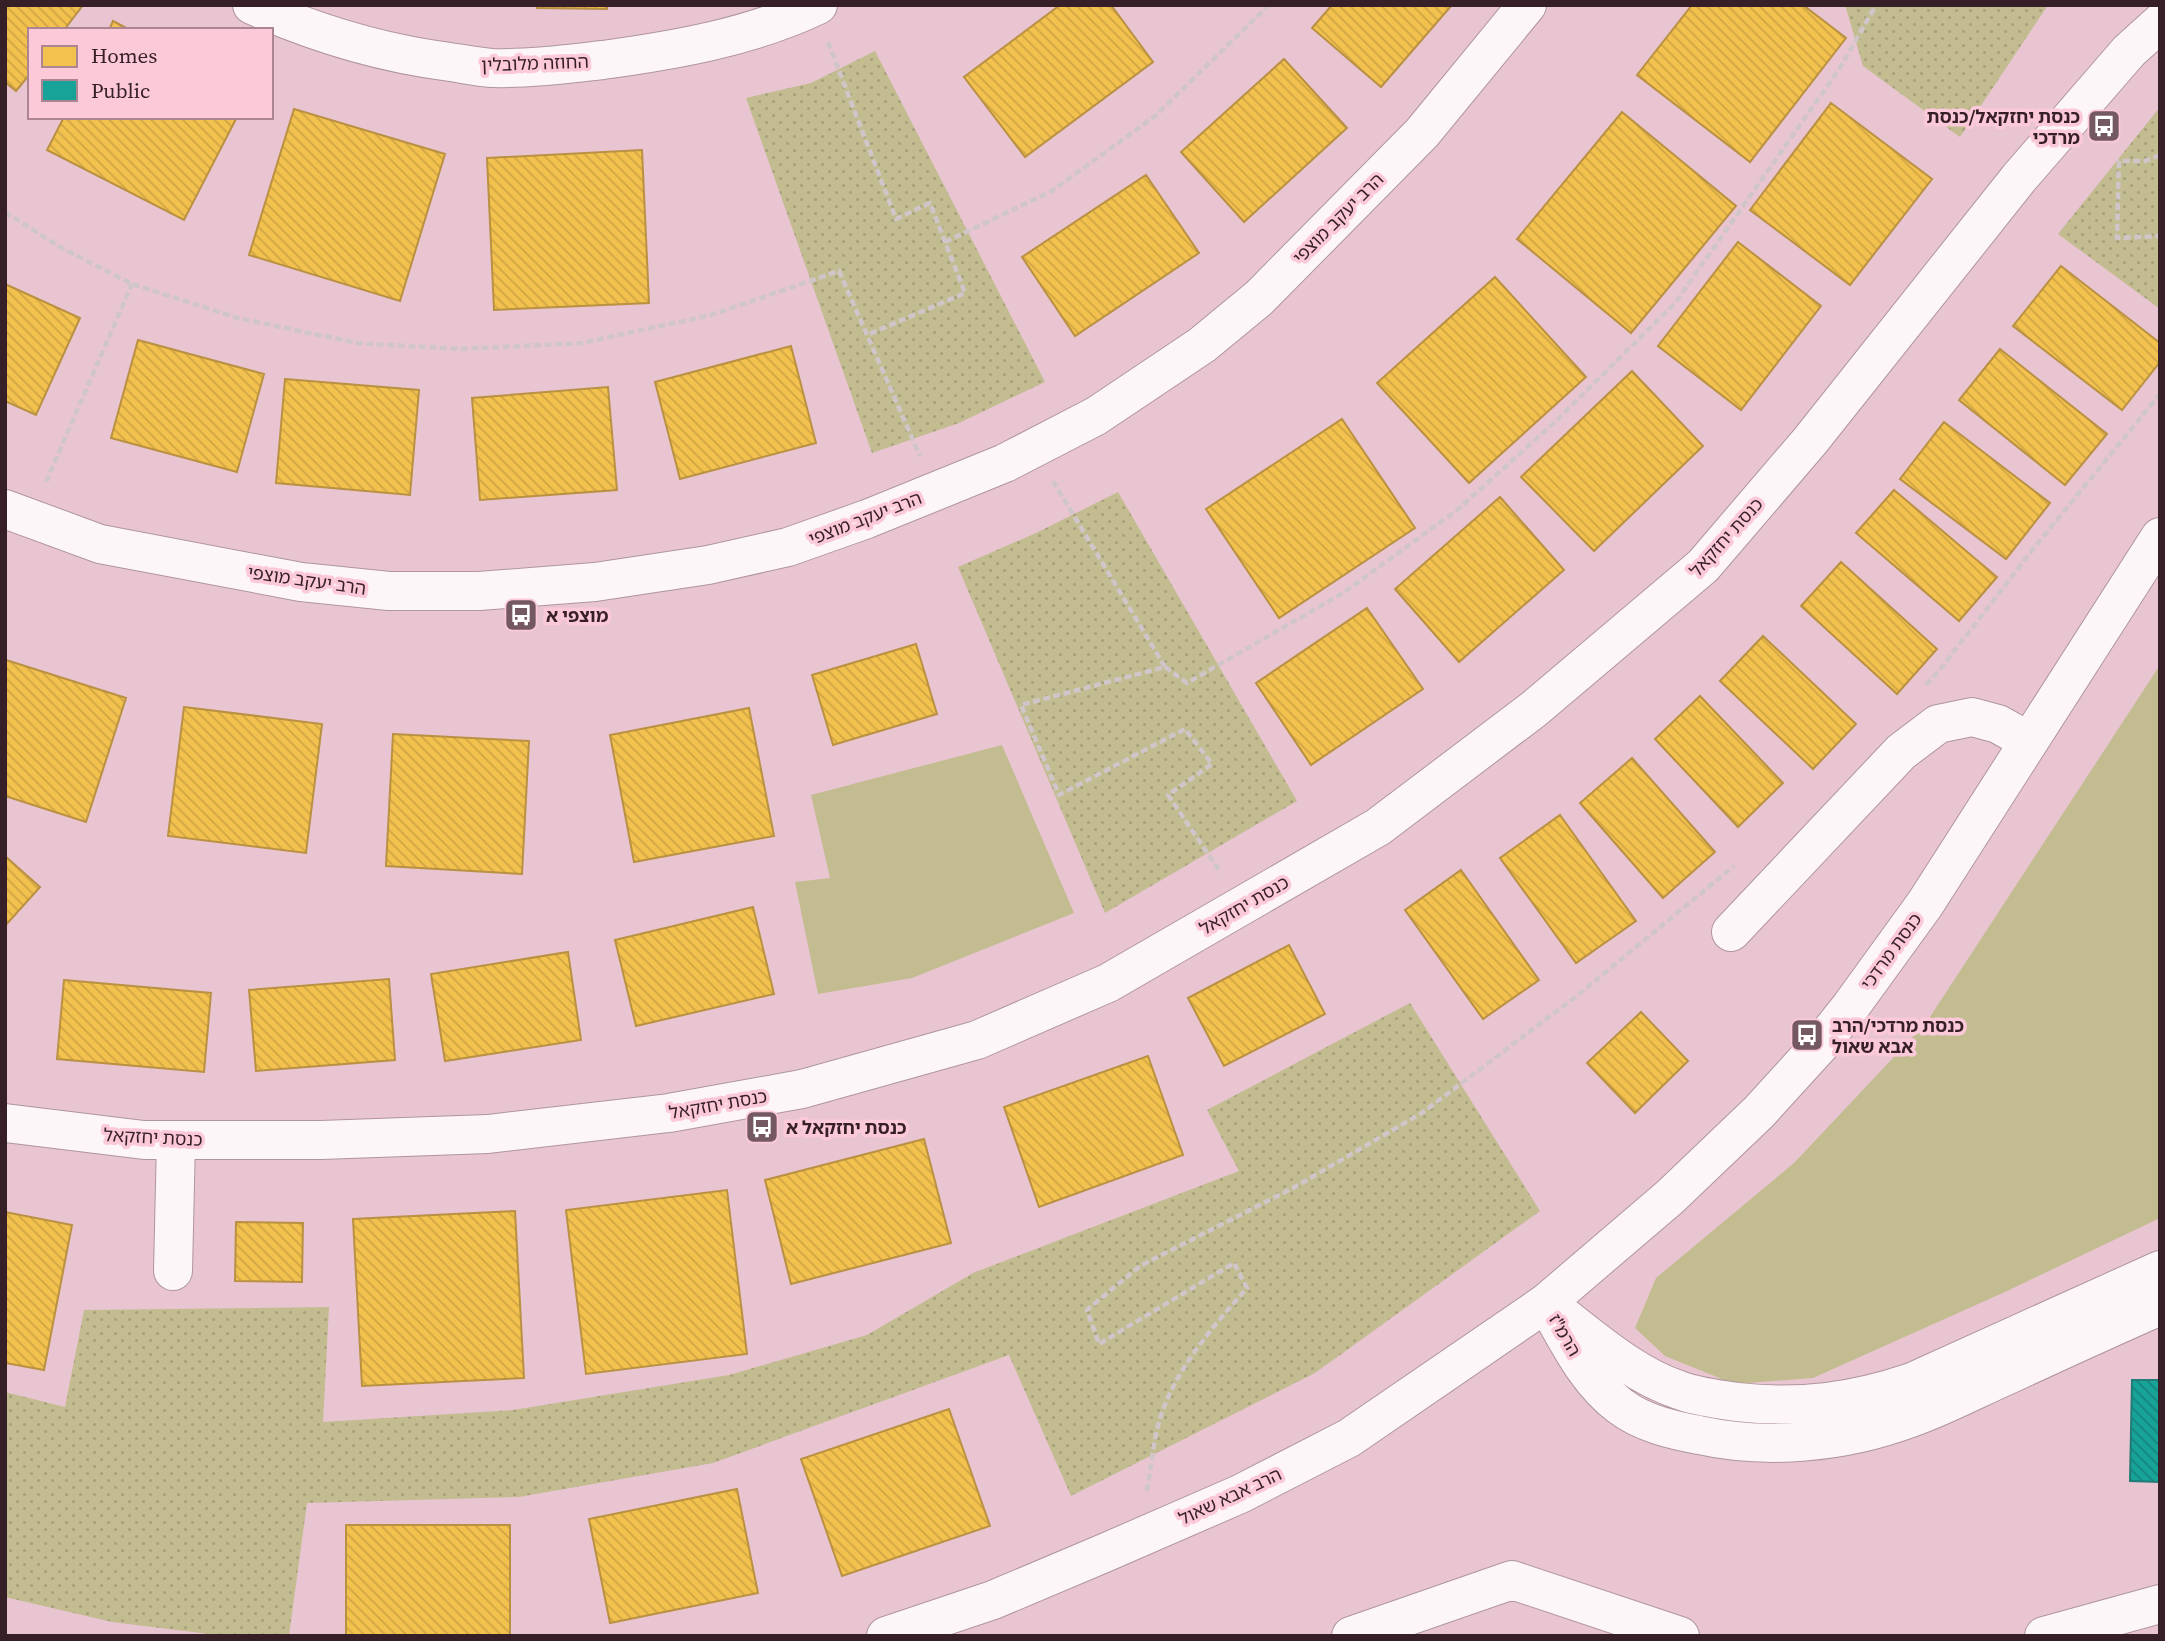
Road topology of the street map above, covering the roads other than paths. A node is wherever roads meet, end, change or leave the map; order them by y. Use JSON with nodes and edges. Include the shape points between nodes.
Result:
{"nodes":[{"id":1,"x":252,"y":5,"type":"edge"},
{"id":2,"x":1527,"y":5,"type":"edge"},
{"id":3,"x":817,"y":6,"type":"edge"},
{"id":4,"x":2160,"y":23,"type":"edge"},
{"id":5,"x":18,"y":514,"type":"edge"},
{"id":6,"x":2160,"y":537,"type":"edge"},
{"id":7,"x":2028,"y":741,"type":"junction"},
{"id":8,"x":1731,"y":932,"type":"dead end"},
{"id":9,"x":5,"y":1123,"type":"edge"},
{"id":10,"x":176,"y":1140,"type":"junction"},
{"id":11,"x":2160,"y":1270,"type":"edge"},
{"id":12,"x":173,"y":1271,"type":"dead end"},
{"id":13,"x":1546,"y":1303,"type":"junction"},
{"id":14,"x":2160,"y":1306,"type":"edge"},
{"id":15,"x":2160,"y":1604,"type":"edge"},
{"id":16,"x":886,"y":1636,"type":"edge"},
{"id":17,"x":1351,"y":1636,"type":"edge"},
{"id":18,"x":1680,"y":1636,"type":"edge"},
{"id":19,"x":2044,"y":1636,"type":"edge"}],
"edges":[{"from":1,"to":3,"type":"street","name":"החוזה מלובלין","via":[[348,43],[491,68],[567,64],[708,43]]},
{"from":2,"to":5,"type":"street","name":"הרב יעקב מוצפי","via":[[1422,133],[1259,298],[1202,345],[1096,416],[1034,449],[788,547],[709,565],[595,582],[389,590],[301,582],[100,544]]},
{"from":4,"to":10,"type":"street","name":"כנסת יחזקאל","via":[[2129,51],[2018,178],[1810,441],[1703,566],[1534,709],[1378,827],[1108,983],[977,1040],[802,1089],[669,1113],[488,1134]]},
{"from":6,"to":7,"type":"street","name":"כנסת מרדכי"},
{"from":7,"to":8,"type":"street","via":[[1997,724],[1972,718],[1938,724],[1901,752]]},
{"from":7,"to":13,"type":"street","name":"כנסת מרדכי","via":[[1925,904],[1819,1045],[1706,1164]]},
{"from":9,"to":10,"type":"street","name":"כנסת יחזקאל"},
{"from":10,"to":12,"type":"street"},
{"from":11,"to":13,"type":"street","name":"הרמ\"ז","via":[[1912,1382],[1874,1395],[1801,1405],[1757,1404],[1679,1390],[1616,1357]]},
{"from":13,"to":14,"type":"street","name":"הרמ\"ז","via":[[1591,1376],[1620,1407],[1679,1431],[1752,1442],[1843,1437],[1909,1419]]},
{"from":13,"to":16,"type":"street","name":"הרב אבא שאול","via":[[1349,1438],[1240,1494],[993,1600]]},
{"from":15,"to":19,"type":"street"},
{"from":17,"to":18,"type":"street","via":[[1512,1580]]}]}
